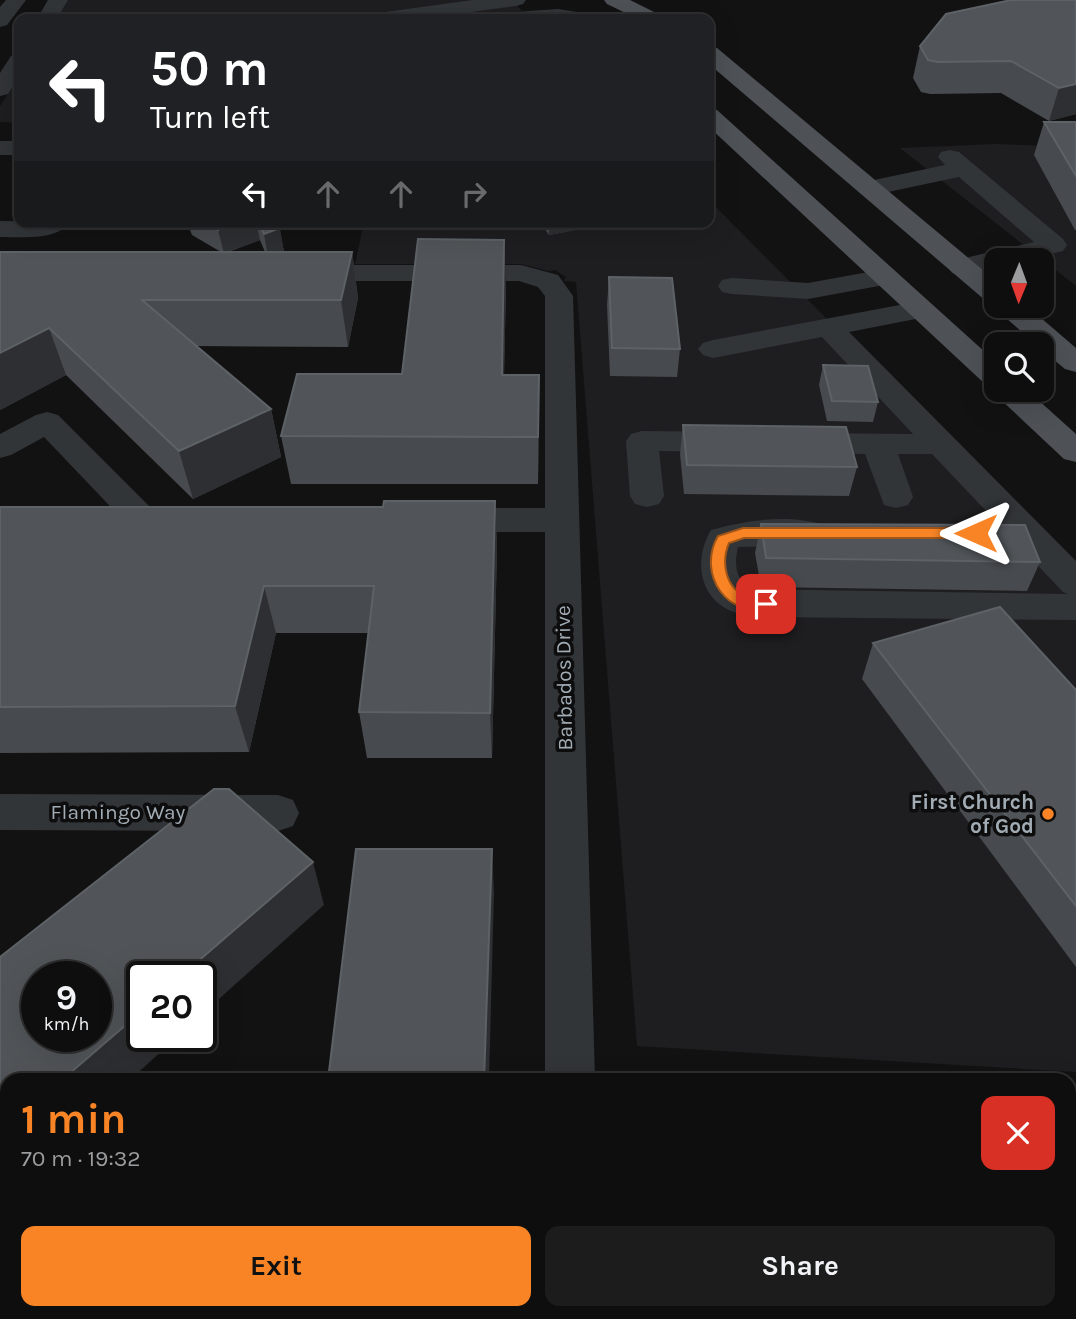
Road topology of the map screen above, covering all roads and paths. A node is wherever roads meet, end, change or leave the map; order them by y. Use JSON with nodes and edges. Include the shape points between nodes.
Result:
{"nodes":[{"id":1,"x":16,"y":0,"type":"edge"},
{"id":2,"x":516,"y":0,"type":"edge"},
{"id":3,"x":584,"y":0,"type":"edge"},
{"id":4,"x":614,"y":0,"type":"edge"},
{"id":5,"x":645,"y":0,"type":"edge"},
{"id":6,"x":415,"y":14,"type":"edge"},
{"id":7,"x":599,"y":14,"type":"edge"},
{"id":8,"x":643,"y":14,"type":"edge"},
{"id":9,"x":662,"y":14,"type":"edge"},
{"id":10,"x":6,"y":29,"type":"edge"},
{"id":11,"x":714,"y":57,"type":"edge"},
{"id":12,"x":14,"y":68,"type":"edge"},
{"id":13,"x":0,"y":89,"type":"edge"},
{"id":14,"x":714,"y":120,"type":"edge"},
{"id":15,"x":869,"y":188,"type":"junction"},
{"id":16,"x":40,"y":228,"type":"edge"},
{"id":17,"x":0,"y":229,"type":"edge"},
{"id":18,"x":1065,"y":245,"type":"edge"},
{"id":19,"x":962,"y":267,"type":"junction"},
{"id":20,"x":274,"y":273,"type":"edge"},
{"id":21,"x":885,"y":277,"type":"junction"},
{"id":22,"x":984,"y":285,"type":"edge"},
{"id":23,"x":732,"y":286,"type":"dead end"},
{"id":24,"x":921,"y":310,"type":"junction"},
{"id":25,"x":1023,"y":318,"type":"edge"},
{"id":26,"x":829,"y":328,"type":"junction"},
{"id":27,"x":713,"y":349,"type":"dead end"},
{"id":28,"x":1076,"y":363,"type":"edge"},
{"id":29,"x":984,"y":367,"type":"edge"},
{"id":30,"x":1022,"y":402,"type":"edge"},
{"id":31,"x":878,"y":443,"type":"junction"},
{"id":32,"x":941,"y":444,"type":"junction"},
{"id":33,"x":0,"y":448,"type":"edge"},
{"id":34,"x":1076,"y":452,"type":"edge"},
{"id":35,"x":647,"y":496,"type":"dead end"},
{"id":36,"x":896,"y":497,"type":"dead end"},
{"id":37,"x":103,"y":519,"type":"edge"},
{"id":38,"x":408,"y":520,"type":"edge"},
{"id":39,"x":562,"y":520,"type":"junction"},
{"id":40,"x":838,"y":533,"type":"edge"},
{"id":41,"x":987,"y":533,"type":"edge"},
{"id":42,"x":1027,"y":533,"type":"junction"},
{"id":43,"x":1076,"y":583,"type":"edge"},
{"id":44,"x":1076,"y":607,"type":"edge"},
{"id":45,"x":0,"y":812,"type":"edge"},
{"id":46,"x":193,"y":813,"type":"junction"},
{"id":47,"x":278,"y":813,"type":"dead end"},
{"id":48,"x":139,"y":854,"type":"edge"},
{"id":49,"x":570,"y":1073,"type":"edge"}],
"edges":[{"from":1,"to":10,"type":"street"},
{"from":2,"to":6,"type":"street"},
{"from":3,"to":7,"type":"main road"},
{"from":4,"to":8,"type":"main road"},
{"from":5,"to":9,"type":"main road"},
{"from":11,"to":15,"type":"main road"},
{"from":12,"to":13,"type":"street"},
{"from":14,"to":21,"type":"main road"},
{"from":15,"to":18,"type":"street","via":[[957,163]]},
{"from":15,"to":19,"type":"main road"},
{"from":16,"to":17,"type":"street"},
{"from":18,"to":19,"type":"street"},
{"from":19,"to":22,"type":"main road"},
{"from":20,"to":39,"type":"street","name":"Barbados Drive","via":[[521,272],[548,281],[559,296]]},
{"from":21,"to":23,"type":"street","via":[[808,290]]},
{"from":21,"to":24,"type":"main road"},
{"from":24,"to":26,"type":"street"},
{"from":24,"to":29,"type":"main road"},
{"from":25,"to":28,"type":"main road"},
{"from":26,"to":27,"type":"street"},
{"from":26,"to":32,"type":"street"},
{"from":30,"to":34,"type":"main road"},
{"from":31,"to":32,"type":"street"},
{"from":31,"to":35,"type":"street","via":[[642,441]]},
{"from":31,"to":36,"type":"street"},
{"from":32,"to":42,"type":"street"},
{"from":33,"to":37,"type":"street","via":[[47,422],[156,519]]},
{"from":38,"to":39,"type":"street"},
{"from":39,"to":49,"type":"street","name":"Barbados Drive"},
{"from":40,"to":44,"type":"street","via":[[743,533],[723,540],[716,555],[719,576],[728,592],[744,601],[766,604]]},
{"from":41,"to":42,"type":"street"},
{"from":42,"to":43,"type":"street"},
{"from":45,"to":46,"type":"street","name":"Flamingo Way"},
{"from":46,"to":47,"type":"street","name":"Flamingo Way"},
{"from":46,"to":48,"type":"street"}]}
